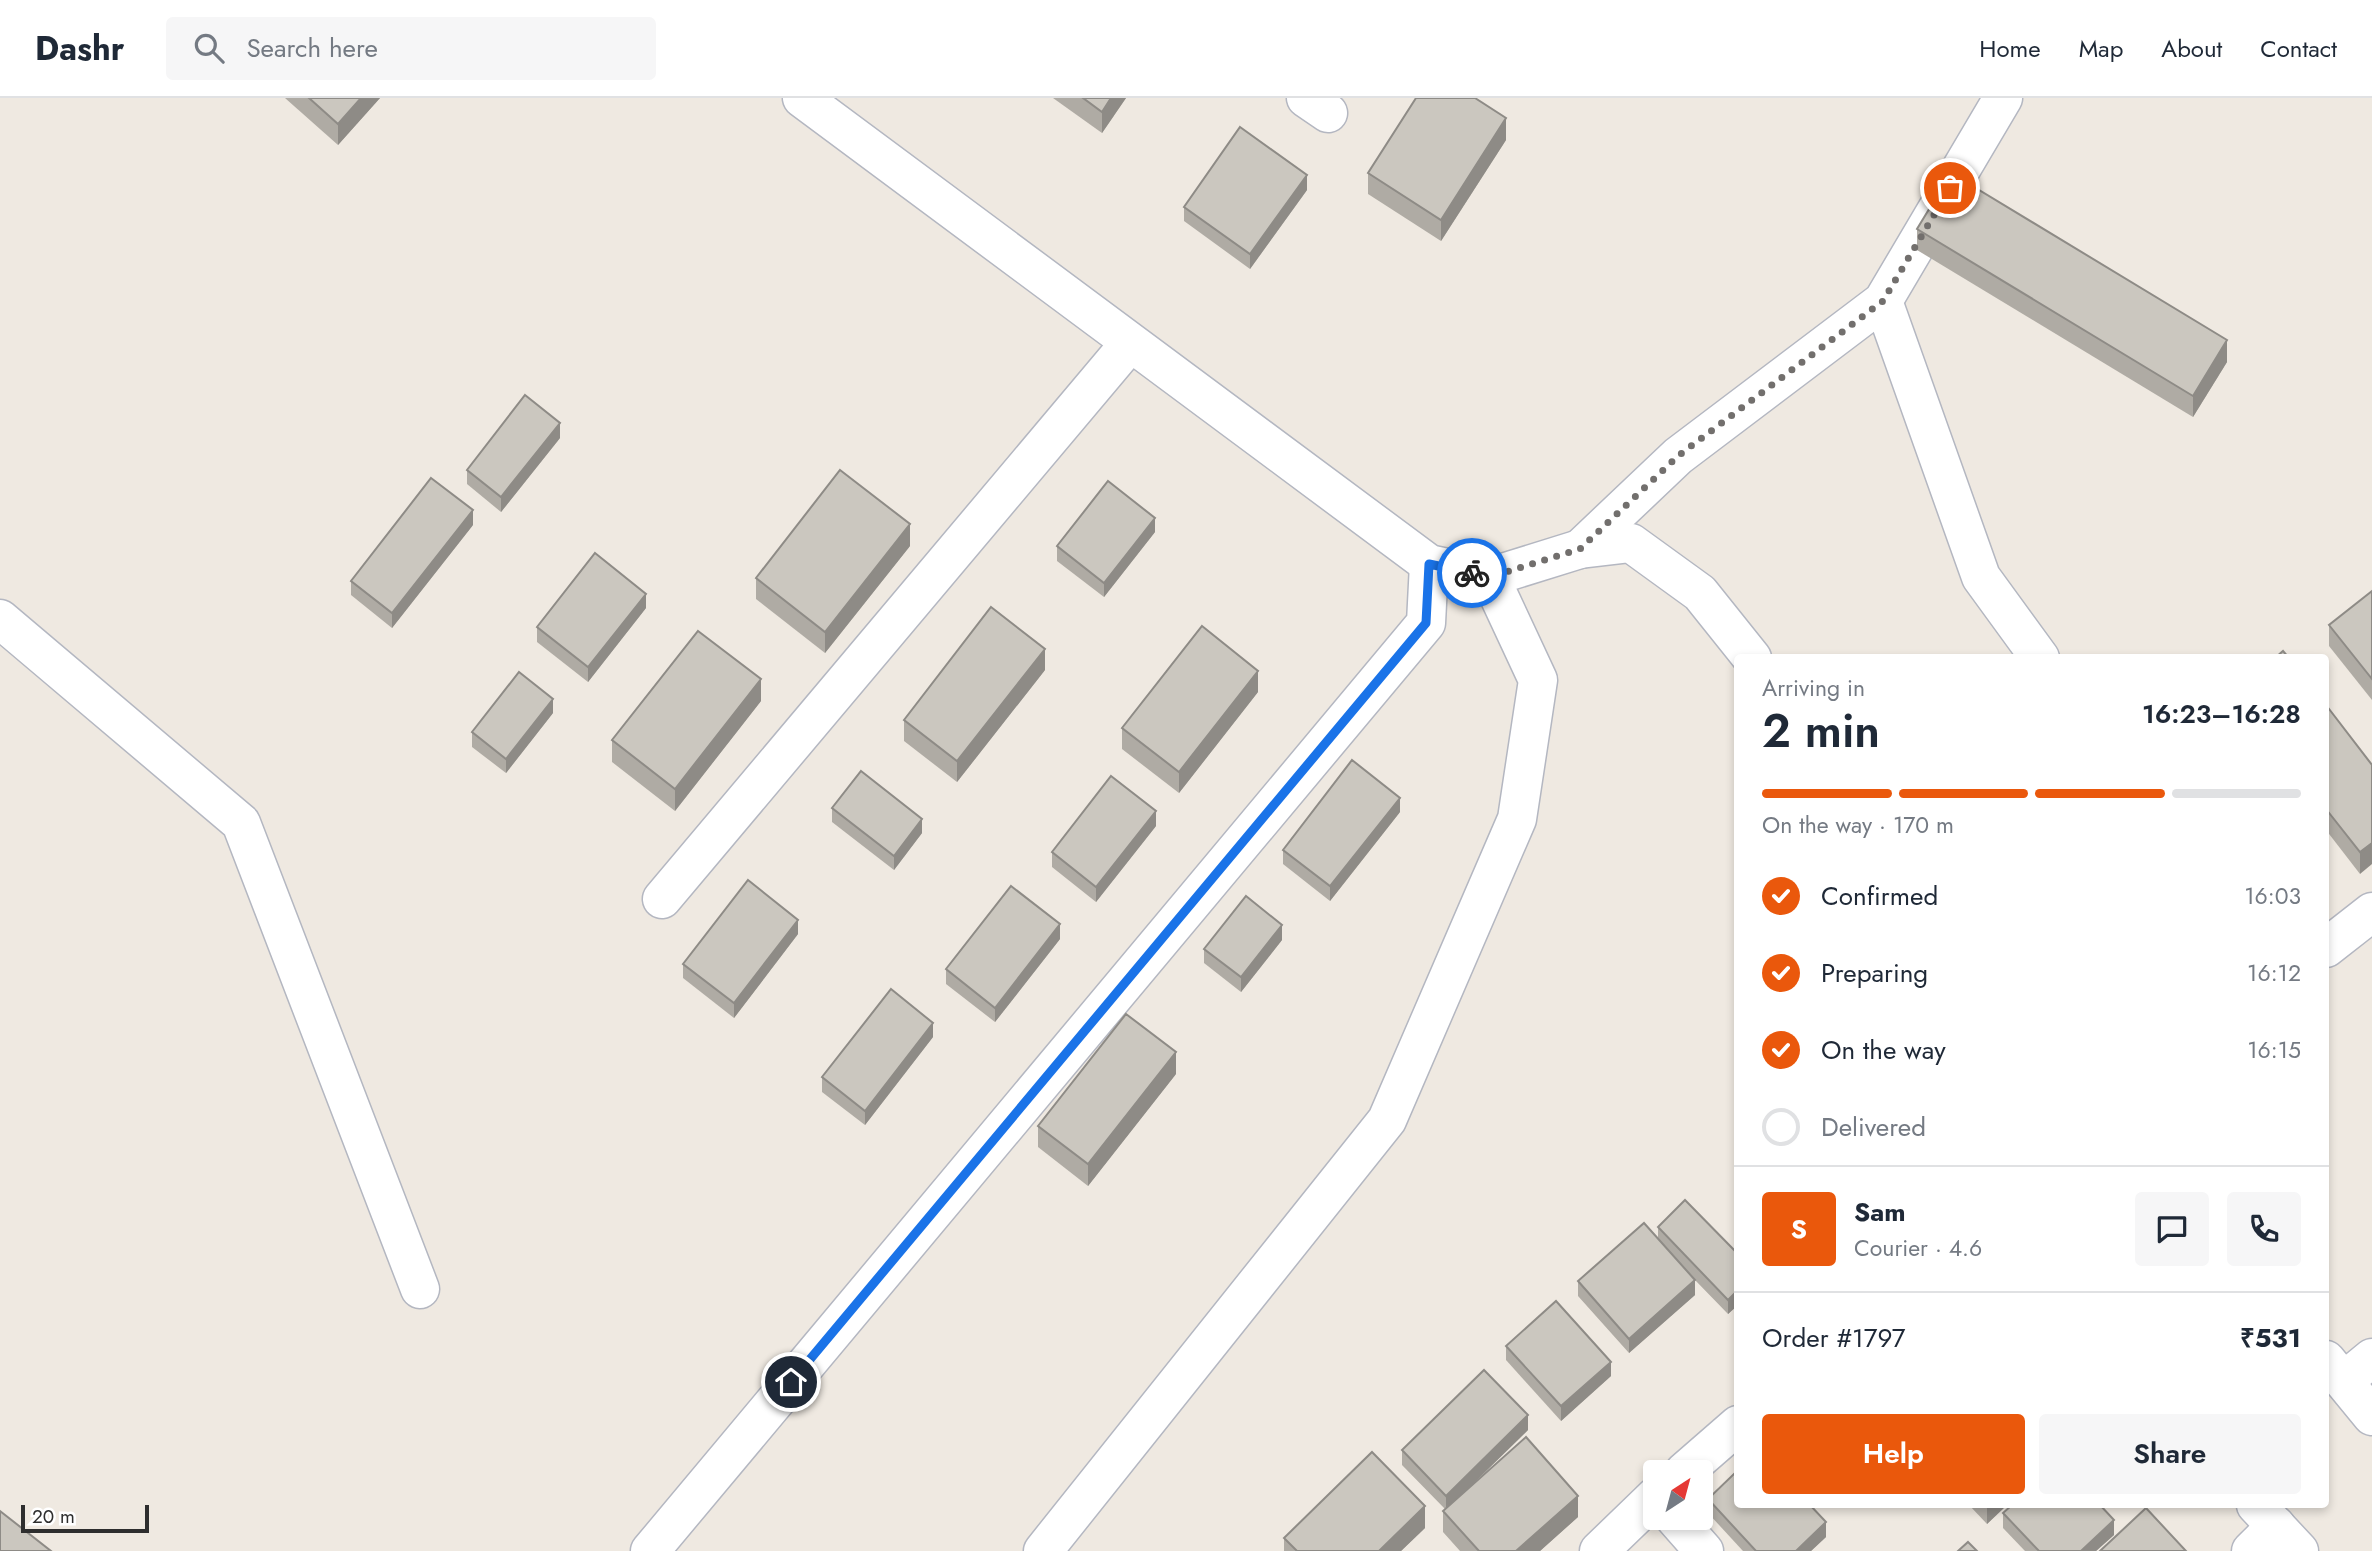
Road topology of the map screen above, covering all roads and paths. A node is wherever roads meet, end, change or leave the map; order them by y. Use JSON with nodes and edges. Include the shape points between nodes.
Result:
{"nodes":[{"id":1,"x":802,"y":98,"type":"edge"},
{"id":2,"x":2003,"y":98,"type":"edge"},
{"id":3,"x":1883,"y":301,"type":"junction"},
{"id":4,"x":1130,"y":343,"type":"junction"},
{"id":5,"x":1580,"y":549,"type":"junction"},
{"id":6,"x":1429,"y":564,"type":"junction"},
{"id":7,"x":1490,"y":577,"type":"junction"},
{"id":8,"x":0,"y":619,"type":"edge"},
{"id":9,"x":1749,"y":654,"type":"edge"},
{"id":10,"x":2037,"y":654,"type":"edge"},
{"id":11,"x":662,"y":899,"type":"dead end"},
{"id":12,"x":2372,"y":912,"type":"edge"},
{"id":13,"x":2329,"y":946,"type":"edge"},
{"id":14,"x":420,"y":1289,"type":"dead end"},
{"id":15,"x":2347,"y":1367,"type":"edge"},
{"id":16,"x":2372,"y":1416,"type":"edge"},
{"id":17,"x":1734,"y":1428,"type":"edge"},
{"id":18,"x":1698,"y":1460,"type":"edge"},
{"id":19,"x":1643,"y":1509,"type":"edge"},
{"id":20,"x":1685,"y":1530,"type":"edge"},
{"id":21,"x":650,"y":1551,"type":"edge"},
{"id":22,"x":1043,"y":1551,"type":"edge"},
{"id":23,"x":1599,"y":1551,"type":"edge"},
{"id":24,"x":1704,"y":1551,"type":"edge"}],
"edges":[{"from":1,"to":4,"type":"street"},
{"from":2,"to":3,"type":"street"},
{"from":3,"to":5,"type":"street","via":[[1678,456]]},
{"from":3,"to":10,"type":"street","via":[[1980,577]]},
{"from":4,"to":6,"type":"street"},
{"from":4,"to":11,"type":"street"},
{"from":5,"to":7,"type":"street"},
{"from":5,"to":9,"type":"street","via":[[1632,543],[1700,593]]},
{"from":6,"to":7,"type":"street"},
{"from":6,"to":21,"type":"street","via":[[1426,623]]},
{"from":7,"to":22,"type":"street","via":[[1538,680],[1517,819],[1387,1120]]},
{"from":8,"to":14,"type":"street","via":[[241,823]]},
{"from":12,"to":13,"type":"street"},
{"from":15,"to":16,"type":"street"},
{"from":17,"to":18,"type":"street"},
{"from":19,"to":23,"type":"street"},
{"from":20,"to":24,"type":"street"}]}
